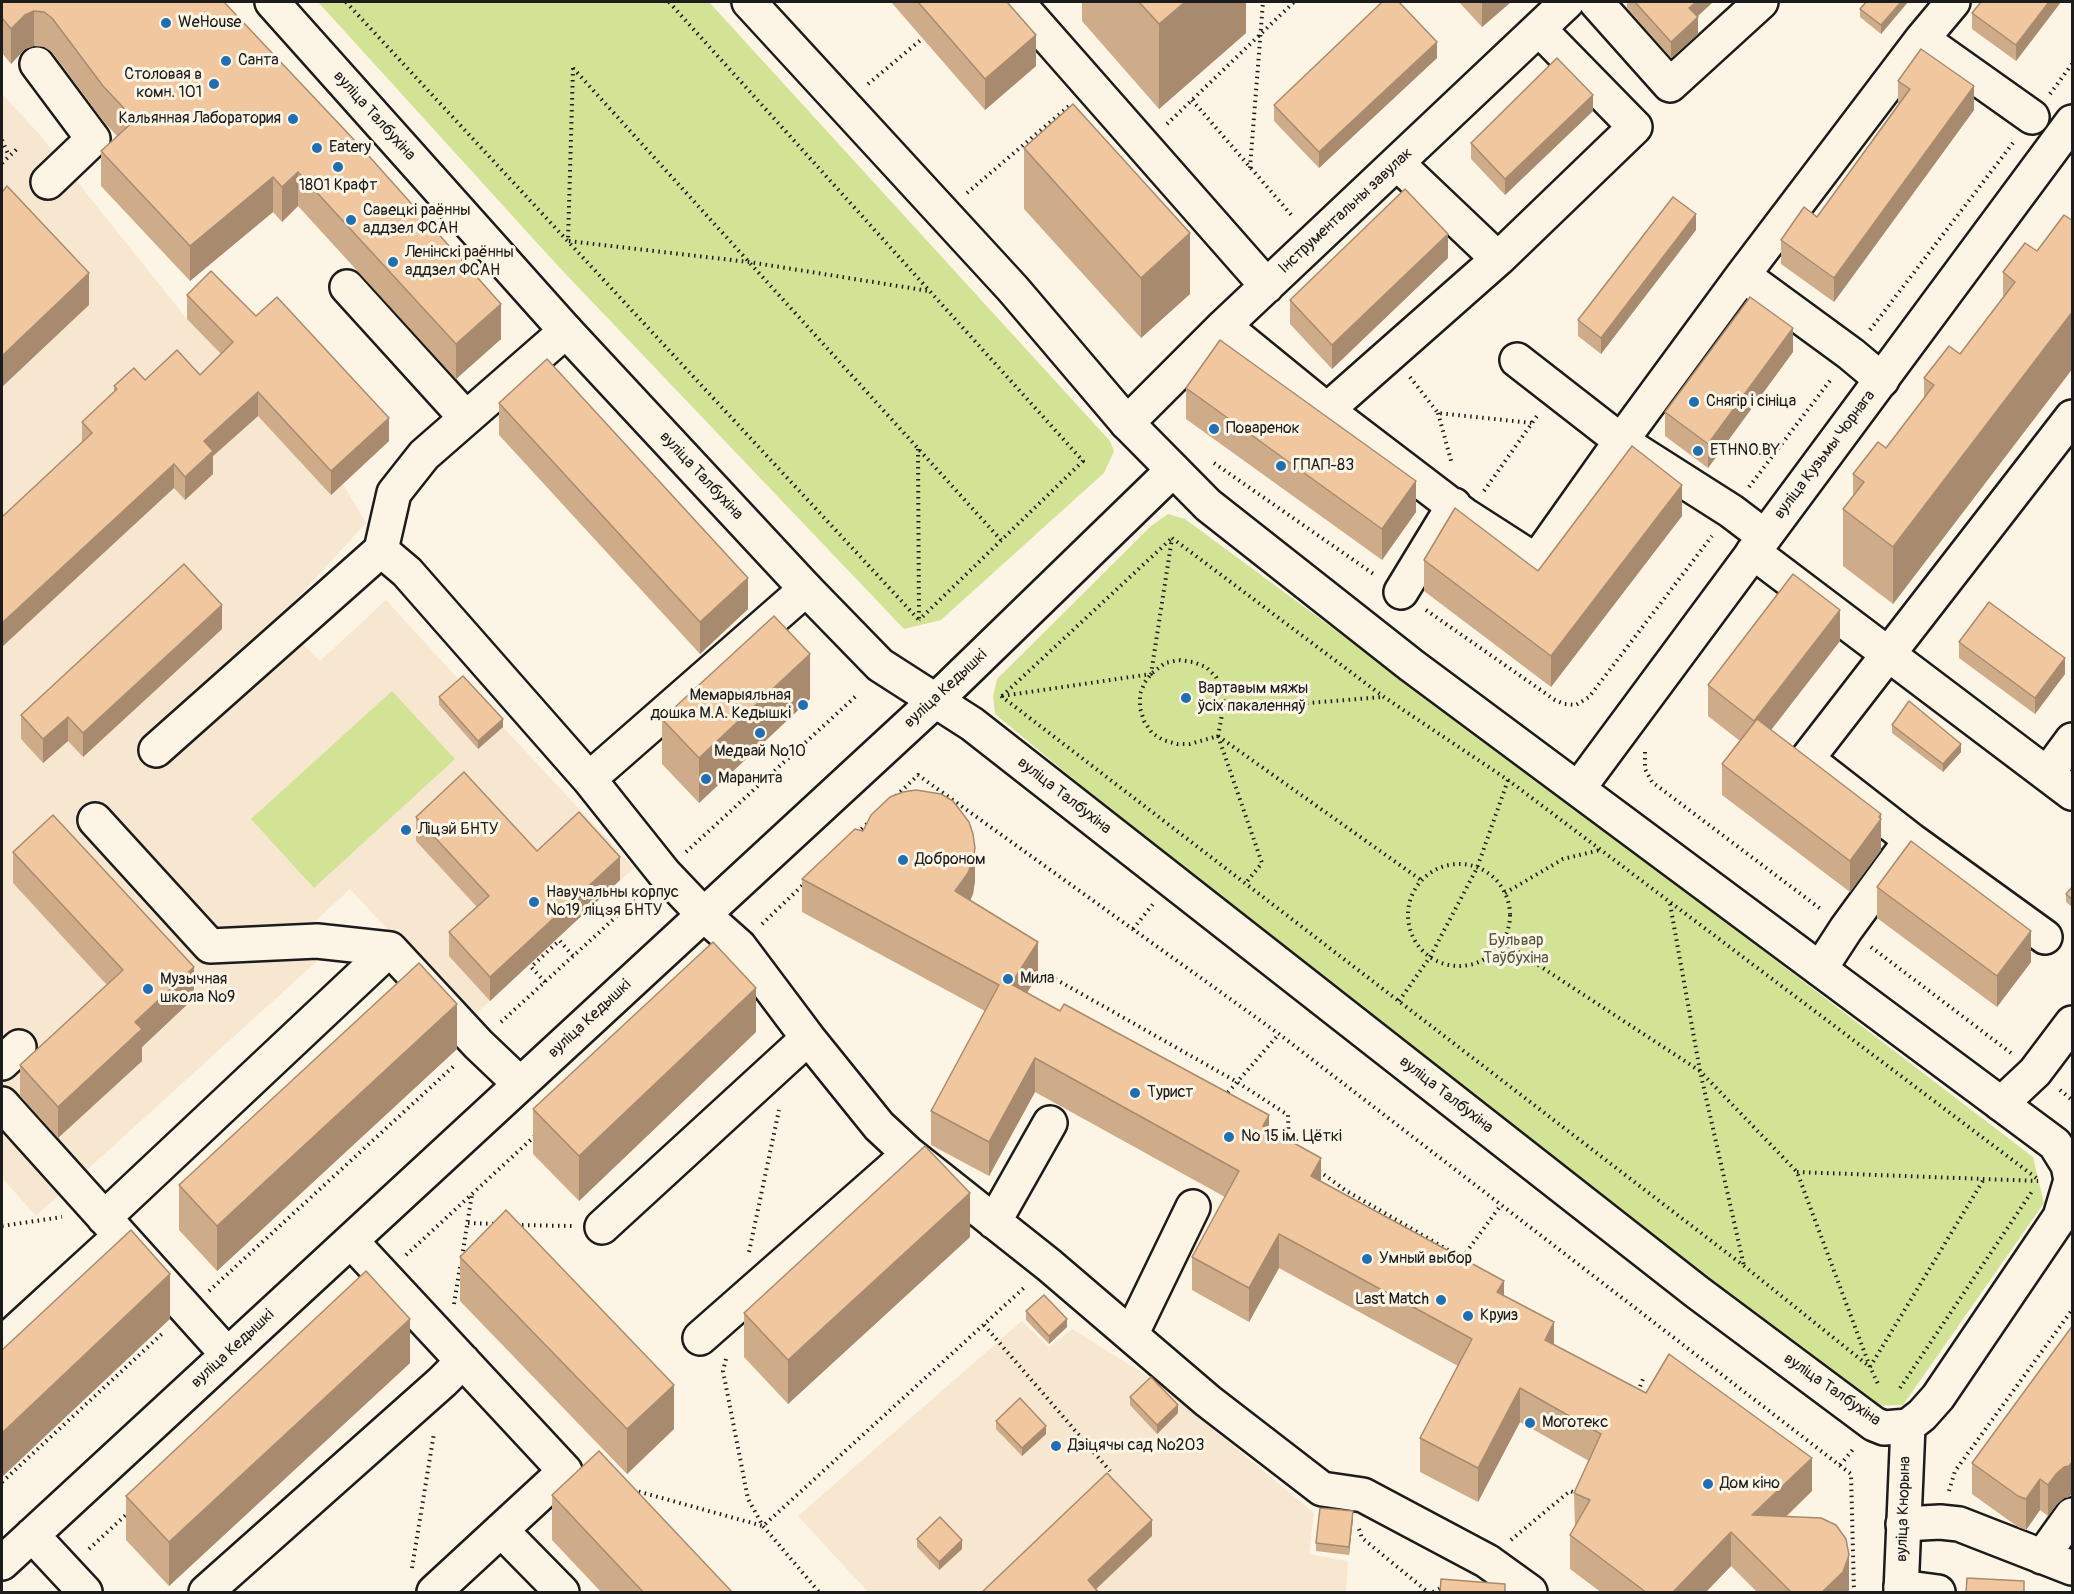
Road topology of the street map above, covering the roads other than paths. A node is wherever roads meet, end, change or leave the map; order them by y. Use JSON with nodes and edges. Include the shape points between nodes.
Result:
{"nodes":[{"id":1,"x":272,"y":2,"type":"edge"},
{"id":2,"x":749,"y":2,"type":"edge"},
{"id":3,"x":1017,"y":2,"type":"edge"},
{"id":4,"x":1596,"y":2,"type":"edge"},
{"id":5,"x":1761,"y":2,"type":"edge"},
{"id":6,"x":1953,"y":2,"type":"edge"},
{"id":7,"x":1555,"y":10,"type":"edge"},
{"id":8,"x":1922,"y":39,"type":"junction"},
{"id":9,"x":37,"y":64,"type":"dead end"},
{"id":10,"x":2032,"y":117,"type":"road end"},
{"id":11,"x":2073,"y":122,"type":"edge"},
{"id":12,"x":1396,"y":163,"type":"junction"},
{"id":13,"x":48,"y":182,"type":"dead end"},
{"id":14,"x":1498,"y":259,"type":"junction"},
{"id":15,"x":1743,"y":275,"type":"junction"},
{"id":16,"x":1267,"y":286,"type":"junction"},
{"id":17,"x":347,"y":287,"type":"dead end"},
{"id":18,"x":1224,"y":326,"type":"junction"},
{"id":19,"x":566,"y":332,"type":"junction"},
{"id":20,"x":1517,"y":360,"type":"dead end"},
{"id":21,"x":1882,"y":380,"type":"junction"},
{"id":22,"x":1327,"y":410,"type":"junction"},
{"id":23,"x":2073,"y":417,"type":"edge"},
{"id":24,"x":466,"y":418,"type":"junction"},
{"id":25,"x":1127,"y":423,"type":"junction"},
{"id":26,"x":1621,"y":441,"type":"junction"},
{"id":27,"x":1173,"y":470,"type":"junction"},
{"id":28,"x":1460,"y":511,"type":"junction"},
{"id":29,"x":1759,"y":544,"type":"junction"},
{"id":30,"x":381,"y":550,"type":"junction"},
{"id":31,"x":806,"y":589,"type":"junction"},
{"id":32,"x":1401,"y":592,"type":"dead end"},
{"id":33,"x":1888,"y":654,"type":"junction"},
{"id":34,"x":934,"y":701,"type":"junction"},
{"id":35,"x":2073,"y":740,"type":"edge"},
{"id":36,"x":156,"y":750,"type":"dead end"},
{"id":37,"x":589,"y":779,"type":"junction"},
{"id":38,"x":2060,"y":784,"type":"edge"},
{"id":39,"x":1578,"y":789,"type":"junction"},
{"id":40,"x":94,"y":820,"type":"dead end"},
{"id":41,"x":1911,"y":840,"type":"junction"},
{"id":42,"x":703,"y":914,"type":"junction"},
{"id":43,"x":2045,"y":937,"type":"dead end"},
{"id":44,"x":390,"y":949,"type":"junction"},
{"id":45,"x":1820,"y":969,"type":"junction"},
{"id":46,"x":2073,"y":1023,"type":"edge"},
{"id":47,"x":808,"y":1038,"type":"junction"},
{"id":48,"x":520,"y":1084,"type":"junction"},
{"id":49,"x":2,"y":1104,"type":"edge"},
{"id":50,"x":2001,"y":1104,"type":"junction"},
{"id":51,"x":1050,"y":1124,"type":"dead end"},
{"id":52,"x":909,"y":1154,"type":"junction"},
{"id":53,"x":2070,"y":1166,"type":"edge"},
{"id":54,"x":1193,"y":1207,"type":"dead end"},
{"id":55,"x":108,"y":1222,"type":"junction"},
{"id":56,"x":994,"y":1222,"type":"junction"},
{"id":57,"x":602,"y":1227,"type":"road end"},
{"id":58,"x":351,"y":1241,"type":"junction"},
{"id":59,"x":1131,"y":1335,"type":"junction"},
{"id":60,"x":700,"y":1338,"type":"dead end"},
{"id":61,"x":2,"y":1344,"type":"edge"},
{"id":62,"x":227,"y":1354,"type":"junction"},
{"id":63,"x":463,"y":1362,"type":"junction"},
{"id":64,"x":1908,"y":1426,"type":"junction"},
{"id":65,"x":2073,"y":1515,"type":"edge"},
{"id":66,"x":1903,"y":1524,"type":"junction"},
{"id":67,"x":501,"y":1530,"type":"junction"},
{"id":68,"x":32,"y":1535,"type":"junction"},
{"id":69,"x":2042,"y":1557,"type":"junction"},
{"id":70,"x":2,"y":1563,"type":"edge"},
{"id":71,"x":2073,"y":1568,"type":"edge"},
{"id":72,"x":75,"y":1582,"type":"edge"},
{"id":73,"x":1901,"y":1590,"type":"edge"},
{"id":74,"x":206,"y":1593,"type":"edge"},
{"id":75,"x":434,"y":1593,"type":"edge"},
{"id":76,"x":562,"y":1593,"type":"edge"},
{"id":77,"x":1530,"y":1593,"type":"edge"},
{"id":78,"x":1938,"y":1593,"type":"edge"}],
"edges":[{"from":1,"to":19,"type":"main road","name":"вуліца Талбухіна"},
{"from":2,"to":25,"type":"main road","via":[[1013,289]]},
{"from":3,"to":16,"type":"main road"},
{"from":4,"to":5,"type":"main road","via":[[1670,85]]},
{"from":6,"to":8,"type":"main road"},
{"from":7,"to":12,"type":"main road","name":"Інструментальны завулак"},
{"from":7,"to":14,"type":"main road","via":[[1635,127]]},
{"from":8,"to":10,"type":"main road"},
{"from":8,"to":15,"type":"main road"},
{"from":9,"to":13,"type":"main road","via":[[93,139]]},
{"from":11,"to":21,"type":"main road","name":"вуліца Кузьмы Чорнага"},
{"from":12,"to":14,"type":"main road"},
{"from":12,"to":16,"type":"main road","name":"Інструментальны завулак"},
{"from":14,"to":22,"type":"main road"},
{"from":15,"to":21,"type":"main road"},
{"from":15,"to":26,"type":"main road"},
{"from":16,"to":18,"type":"main road","name":"Інструментальны завулак"},
{"from":17,"to":24,"type":"main road"},
{"from":18,"to":22,"type":"main road"},
{"from":18,"to":25,"type":"main road","name":"Інструментальны завулак"},
{"from":19,"to":24,"type":"main road"},
{"from":19,"to":31,"type":"main road","name":"вуліца Талбухіна"},
{"from":20,"to":26,"type":"main road"},
{"from":21,"to":29,"type":"main road","name":"вуліца Кузьмы Чорнага"},
{"from":22,"to":28,"type":"main road"},
{"from":23,"to":33,"type":"main road"},
{"from":24,"to":30,"type":"main road","via":[[424,455],[394,493]]},
{"from":25,"to":27,"type":"main road"},
{"from":26,"to":28,"type":"main road","via":[[1536,561]]},
{"from":26,"to":29,"type":"main road","via":[[1731,511]]},
{"from":27,"to":34,"type":"main road","name":"вуліца Кедышкі"},
{"from":27,"to":39,"type":"main road","via":[[1208,505]]},
{"from":28,"to":32,"type":"main road"},
{"from":29,"to":33,"type":"main road"},
{"from":29,"to":39,"type":"main road","name":"вуліца Кузьмы Чорнага"},
{"from":30,"to":36,"type":"main road"},
{"from":30,"to":37,"type":"main road","via":[[407,573]]},
{"from":31,"to":34,"type":"main road","name":"вуліца Талбухіна","via":[[880,665]]},
{"from":31,"to":37,"type":"main road"},
{"from":33,"to":38,"type":"main road"},
{"from":33,"to":41,"type":"main road","via":[[1807,759]]},
{"from":34,"to":42,"type":"main road","name":"вуліца Кедышкі"},
{"from":34,"to":64,"type":"main road","name":"вуліца Талбухіна","via":[[972,724],[1743,1327],[1874,1424],[1884,1428]]},
{"from":35,"to":38,"type":"main road"},
{"from":37,"to":42,"type":"main road","via":[[664,873]]},
{"from":39,"to":45,"type":"main road"},
{"from":40,"to":44,"type":"main road","via":[[210,946],[317,941]]},
{"from":41,"to":43,"type":"main road"},
{"from":41,"to":45,"type":"main road"},
{"from":42,"to":47,"type":"main road","via":[[739,946]]},
{"from":42,"to":48,"type":"main road","name":"вуліца Кедышкі"},
{"from":44,"to":48,"type":"main road"},
{"from":44,"to":55,"type":"main road"},
{"from":45,"to":50,"type":"main road"},
{"from":46,"to":50,"type":"main road","via":[[2035,1072]]},
{"from":47,"to":52,"type":"main road","via":[[879,1126]]},
{"from":47,"to":57,"type":"main road"},
{"from":48,"to":58,"type":"main road","name":"вуліца Кедышкі"},
{"from":49,"to":55,"type":"main road"},
{"from":50,"to":53,"type":"main road","via":[[2055,1144]]},
{"from":51,"to":56,"type":"main road"},
{"from":52,"to":56,"type":"main road"},
{"from":52,"to":60,"type":"main road"},
{"from":53,"to":64,"type":"main road","via":[[2071,1180],[2061,1217],[1938,1397]]},
{"from":54,"to":59,"type":"main road"},
{"from":55,"to":61,"type":"main road"},
{"from":55,"to":62,"type":"main road"},
{"from":56,"to":59,"type":"main road"},
{"from":58,"to":62,"type":"main road","name":"вуліца Кедышкі"},
{"from":58,"to":63,"type":"main road"},
{"from":59,"to":77,"type":"main road","via":[[1208,1401],[1322,1489],[1363,1496],[1487,1560]]},
{"from":62,"to":68,"type":"main road","name":"вуліца Кедышкі"},
{"from":63,"to":67,"type":"main road","via":[[565,1471]]},
{"from":63,"to":74,"type":"main road"},
{"from":64,"to":66,"type":"main road","name":"вуліца Кнорына"},
{"from":65,"to":69,"type":"main road"},
{"from":66,"to":69,"type":"main road","via":[[1959,1524]]},
{"from":66,"to":73,"type":"main road","name":"вуліца Кнорына"},
{"from":67,"to":75,"type":"main road"},
{"from":67,"to":76,"type":"main road"},
{"from":68,"to":70,"type":"main road","name":"вуліца Кедышкі"},
{"from":68,"to":72,"type":"main road"},
{"from":69,"to":71,"type":"main road"},
{"from":73,"to":78,"type":"main road"}]}
